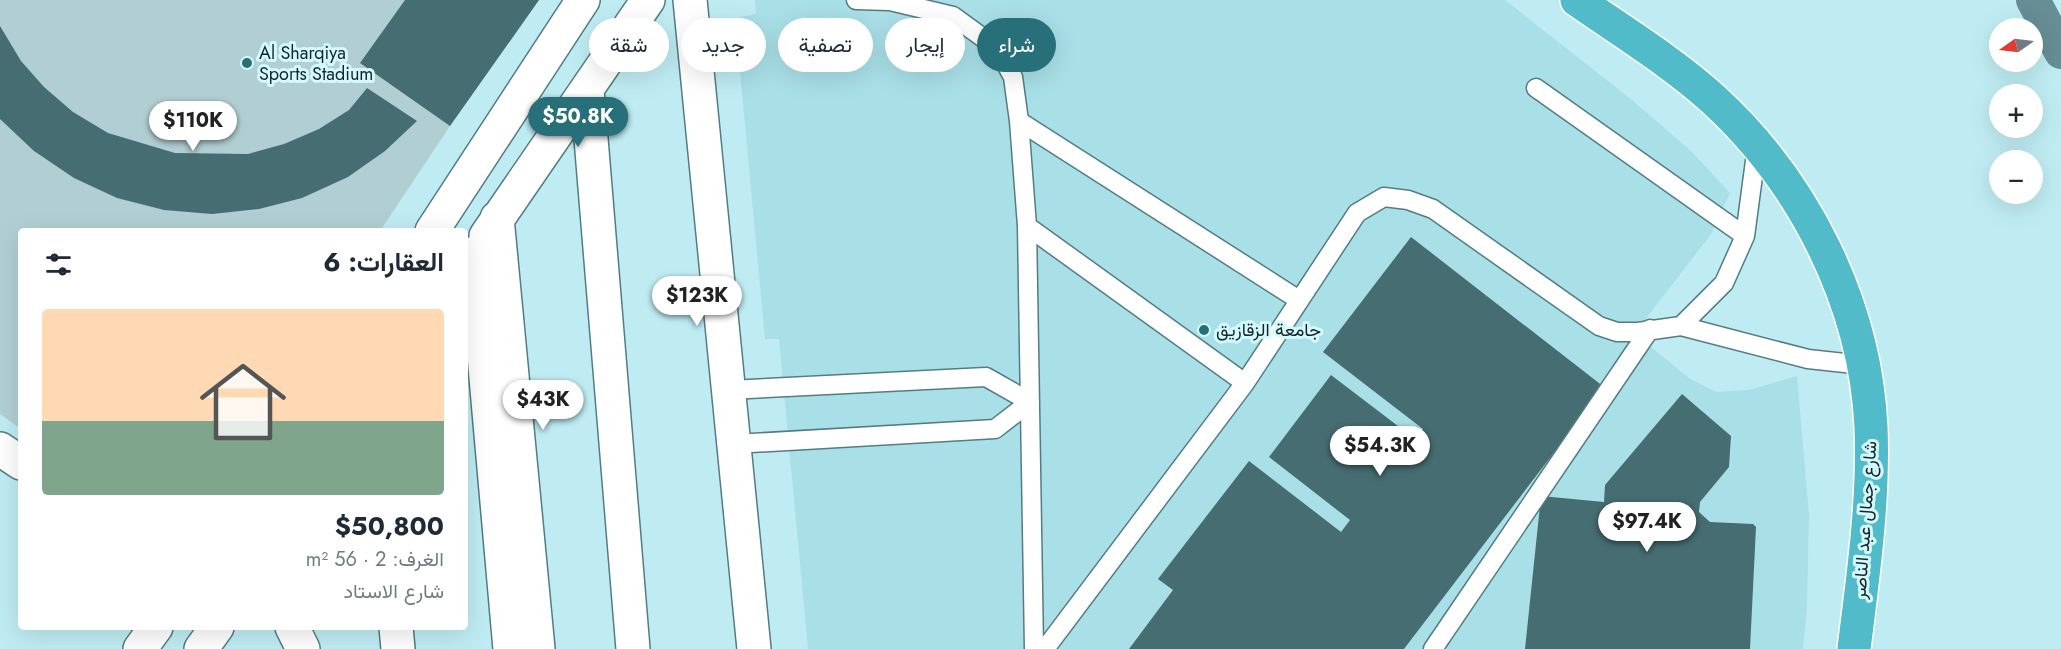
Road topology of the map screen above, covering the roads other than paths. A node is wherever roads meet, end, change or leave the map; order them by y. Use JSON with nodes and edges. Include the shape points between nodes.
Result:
{"nodes":[{"id":1,"x":583,"y":0,"type":"edge"},
{"id":2,"x":648,"y":0,"type":"edge"},
{"id":3,"x":690,"y":0,"type":"edge"},
{"id":4,"x":856,"y":0,"type":"edge"},
{"id":5,"x":1577,"y":0,"type":"edge"},
{"id":6,"x":1536,"y":88,"type":"dead end"},
{"id":7,"x":587,"y":90,"type":"junction"},
{"id":8,"x":1019,"y":121,"type":"junction"},
{"id":9,"x":1757,"y":144,"type":"junction"},
{"id":10,"x":497,"y":218,"type":"junction"},
{"id":11,"x":1028,"y":226,"type":"junction"},
{"id":12,"x":434,"y":228,"type":"edge"},
{"id":13,"x":1746,"y":236,"type":"junction"},
{"id":14,"x":470,"y":260,"type":"edge"},
{"id":15,"x":1299,"y":300,"type":"junction"},
{"id":16,"x":1681,"y":326,"type":"junction"},
{"id":17,"x":1650,"y":329,"type":"junction"},
{"id":18,"x":1863,"y":365,"type":"junction"},
{"id":19,"x":1245,"y":383,"type":"junction"},
{"id":20,"x":729,"y":390,"type":"junction"},
{"id":21,"x":1030,"y":402,"type":"junction"},
{"id":22,"x":734,"y":444,"type":"junction"},
{"id":23,"x":0,"y":449,"type":"edge"},
{"id":24,"x":18,"y":461,"type":"edge"},
{"id":25,"x":154,"y":630,"type":"edge"},
{"id":26,"x":215,"y":630,"type":"edge"},
{"id":27,"x":294,"y":630,"type":"edge"},
{"id":28,"x":396,"y":630,"type":"edge"},
{"id":29,"x":140,"y":649,"type":"edge"},
{"id":30,"x":201,"y":649,"type":"edge"},
{"id":31,"x":303,"y":649,"type":"edge"},
{"id":32,"x":398,"y":649,"type":"edge"},
{"id":33,"x":510,"y":649,"type":"edge"},
{"id":34,"x":538,"y":649,"type":"edge"},
{"id":35,"x":633,"y":649,"type":"edge"},
{"id":36,"x":754,"y":649,"type":"edge"},
{"id":37,"x":1034,"y":649,"type":"edge"},
{"id":38,"x":1045,"y":649,"type":"edge"},
{"id":39,"x":1433,"y":649,"type":"edge"},
{"id":40,"x":1854,"y":649,"type":"edge"}],
"edges":[{"from":1,"to":12,"type":"street"},
{"from":2,"to":7,"type":"street"},
{"from":3,"to":20,"type":"street"},
{"from":4,"to":8,"type":"lane","via":[[890,1],[953,16],[997,48],[1013,77]]},
{"from":5,"to":9,"type":"highway","name":"شارع جمال عبد الناصر","via":[[1663,59],[1713,99]]},
{"from":6,"to":13,"type":"lane"},
{"from":7,"to":10,"type":"street"},
{"from":7,"to":35,"type":"street"},
{"from":8,"to":11,"type":"lane"},
{"from":8,"to":15,"type":"lane"},
{"from":9,"to":13,"type":"lane"},
{"from":9,"to":18,"type":"highway","name":"شارع جمال عبد الناصر","via":[[1794,194],[1824,248],[1848,305]]},
{"from":10,"to":14,"type":"street"},
{"from":10,"to":34,"type":"street"},
{"from":11,"to":19,"type":"lane"},
{"from":11,"to":21,"type":"lane"},
{"from":13,"to":16,"type":"lane","via":[[1724,283]]},
{"from":14,"to":33,"type":"street"},
{"from":15,"to":17,"type":"lane","via":[[1358,213],[1384,197],[1433,209],[1599,326],[1617,332]]},
{"from":15,"to":19,"type":"lane"},
{"from":16,"to":17,"type":"lane"},
{"from":16,"to":18,"type":"lane","via":[[1808,359]]},
{"from":17,"to":39,"type":"lane"},
{"from":18,"to":40,"type":"highway","name":"شارع جمال عبد الناصر","via":[[1870,426],[1870,488]]},
{"from":19,"to":38,"type":"lane"},
{"from":20,"to":21,"type":"lane","via":[[986,377]]},
{"from":20,"to":22,"type":"street"},
{"from":21,"to":22,"type":"lane","via":[[995,429]]},
{"from":21,"to":37,"type":"lane"},
{"from":22,"to":36,"type":"street"},
{"from":23,"to":24,"type":"street"},
{"from":25,"to":29,"type":"street"},
{"from":26,"to":30,"type":"street"},
{"from":27,"to":31,"type":"street"},
{"from":28,"to":32,"type":"street"}]}
